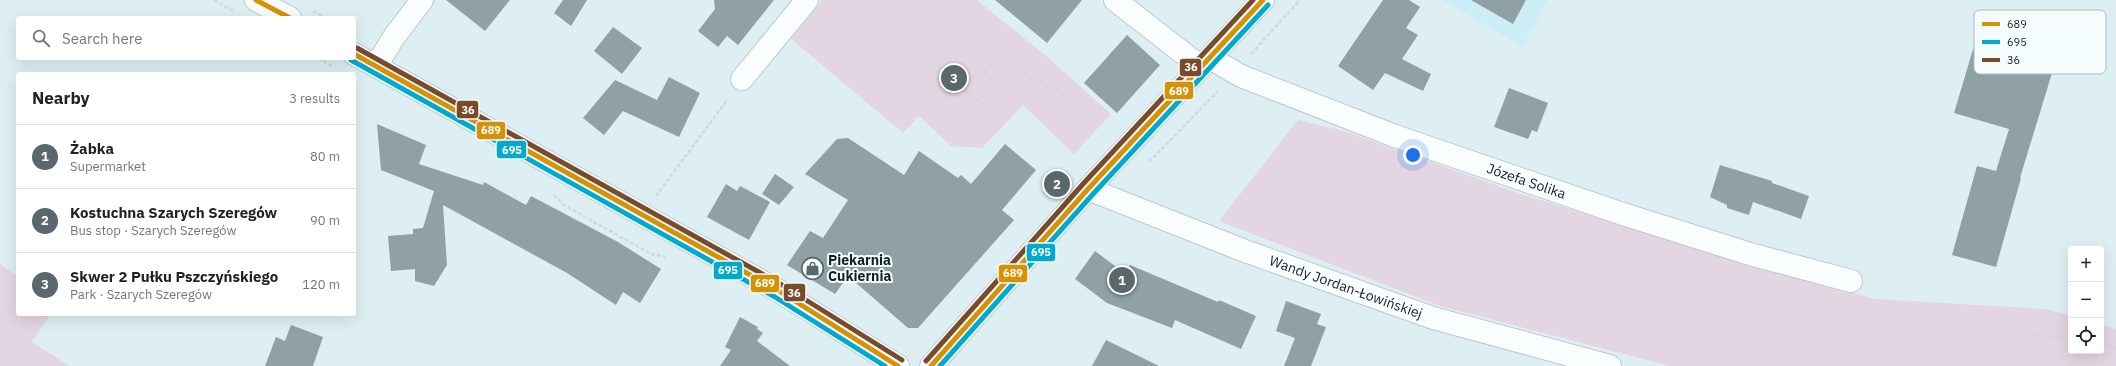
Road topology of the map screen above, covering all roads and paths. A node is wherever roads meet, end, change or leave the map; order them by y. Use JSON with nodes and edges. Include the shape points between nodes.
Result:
{"nodes":[{"id":1,"x":214,"y":0,"type":"edge"},
{"id":2,"x":256,"y":0,"type":"edge"},
{"id":3,"x":422,"y":0,"type":"edge"},
{"id":4,"x":807,"y":0,"type":"edge"},
{"id":5,"x":1115,"y":0,"type":"edge"},
{"id":6,"x":1263,"y":0,"type":"edge"},
{"id":7,"x":1300,"y":0,"type":"edge"},
{"id":8,"x":239,"y":14,"type":"dead end"},
{"id":9,"x":286,"y":16,"type":"edge"},
{"id":10,"x":1259,"y":45,"type":"dead end"},
{"id":11,"x":907,"y":50,"type":"dead end"},
{"id":12,"x":356,"y":55,"type":"edge"},
{"id":13,"x":998,"y":55,"type":"dead end"},
{"id":14,"x":1205,"y":63,"type":"junction"},
{"id":15,"x":376,"y":66,"type":"junction"},
{"id":16,"x":742,"y":79,"type":"joint"},
{"id":17,"x":1002,"y":89,"type":"junction"},
{"id":18,"x":1074,"y":99,"type":"dead end"},
{"id":19,"x":1088,"y":190,"type":"junction"},
{"id":20,"x":654,"y":199,"type":"dead end"},
{"id":21,"x":1851,"y":281,"type":"dead end"},
{"id":22,"x":2014,"y":330,"type":"dead end"},
{"id":23,"x":2068,"y":339,"type":"edge"},
{"id":24,"x":2104,"y":346,"type":"edge"},
{"id":25,"x":2116,"y":348,"type":"edge"},
{"id":26,"x":898,"y":366,"type":"edge"},
{"id":27,"x":932,"y":366,"type":"edge"},
{"id":28,"x":1610,"y":366,"type":"edge"}],
"edges":[{"from":1,"to":8,"type":"path"},
{"from":2,"to":9,"type":"street"},
{"from":3,"to":15,"type":"street"},
{"from":4,"to":16,"type":"street"},
{"from":5,"to":14,"type":"street","name":"Józefa Solika"},
{"from":6,"to":14,"type":"street"},
{"from":7,"to":10,"type":"path"},
{"from":11,"to":17,"type":"path","via":[[986,106]]},
{"from":12,"to":15,"type":"street"},
{"from":13,"to":17,"type":"path","via":[[983,72]]},
{"from":14,"to":19,"type":"street"},
{"from":14,"to":21,"type":"street","name":"Józefa Solika","via":[[1395,136],[1631,216],[1750,254]]},
{"from":15,"to":26,"type":"street","via":[[779,291]]},
{"from":16,"to":20,"type":"path"},
{"from":17,"to":18,"type":"path","via":[[1020,71]]},
{"from":19,"to":27,"type":"street"},
{"from":19,"to":28,"type":"street","name":"Wandy Jordan-Łowińskiej","via":[[1245,251],[1433,318]]},
{"from":22,"to":23,"type":"path"},
{"from":24,"to":25,"type":"path"}]}
